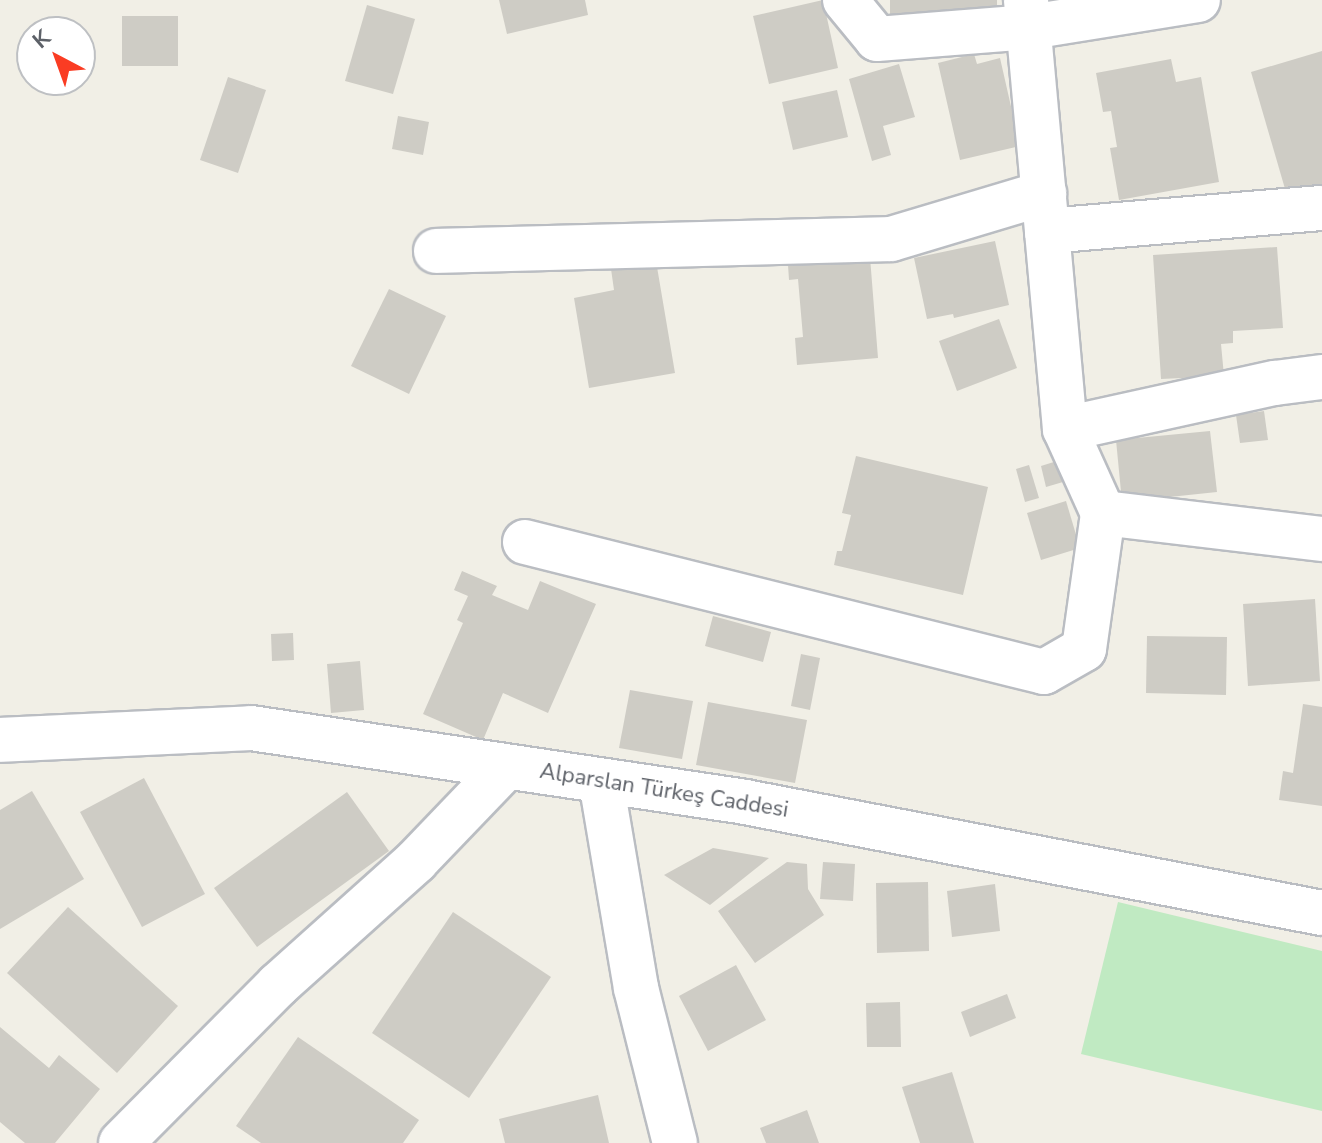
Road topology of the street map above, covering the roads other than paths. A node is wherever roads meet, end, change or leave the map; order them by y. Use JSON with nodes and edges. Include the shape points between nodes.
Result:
{"nodes":[{"id":1,"x":845,"y":0,"type":"edge"},
{"id":2,"x":1198,"y":0,"type":"edge"},
{"id":3,"x":1028,"y":13,"type":"edge"},
{"id":4,"x":1322,"y":208,"type":"edge"},
{"id":5,"x":1045,"y":212,"type":"junction"},
{"id":6,"x":436,"y":251,"type":"dead end"},
{"id":7,"x":1322,"y":377,"type":"edge"},
{"id":8,"x":1065,"y":429,"type":"junction"},
{"id":9,"x":1103,"y":513,"type":"junction"},
{"id":10,"x":1322,"y":539,"type":"edge"},
{"id":11,"x":525,"y":542,"type":"dead end"},
{"id":12,"x":0,"y":740,"type":"edge"},
{"id":13,"x":506,"y":767,"type":"junction"},
{"id":14,"x":601,"y":781,"type":"junction"},
{"id":15,"x":1322,"y":913,"type":"edge"},
{"id":16,"x":121,"y":1143,"type":"edge"},
{"id":17,"x":675,"y":1143,"type":"edge"}],
"edges":[{"from":1,"to":3,"type":"street","via":[[877,39]]},
{"from":2,"to":3,"type":"street"},
{"from":3,"to":5,"type":"street"},
{"from":4,"to":5,"type":"street"},
{"from":5,"to":6,"type":"street","via":[[891,239]]},
{"from":5,"to":8,"type":"street"},
{"from":7,"to":8,"type":"street"},
{"from":8,"to":9,"type":"street"},
{"from":9,"to":10,"type":"street"},
{"from":9,"to":11,"type":"street","via":[[1084,649],[1044,672]]},
{"from":12,"to":13,"type":"street","name":"Alparslan Türkeş Caddesi","via":[[251,728]]},
{"from":13,"to":14,"type":"street","name":"Alparslan Türkeş Caddesi"},
{"from":13,"to":16,"type":"street","via":[[416,861],[278,985]]},
{"from":14,"to":15,"type":"street","name":"Alparslan Türkeş Caddesi","via":[[745,802]]},
{"from":14,"to":17,"type":"street","via":[[636,988]]}]}
